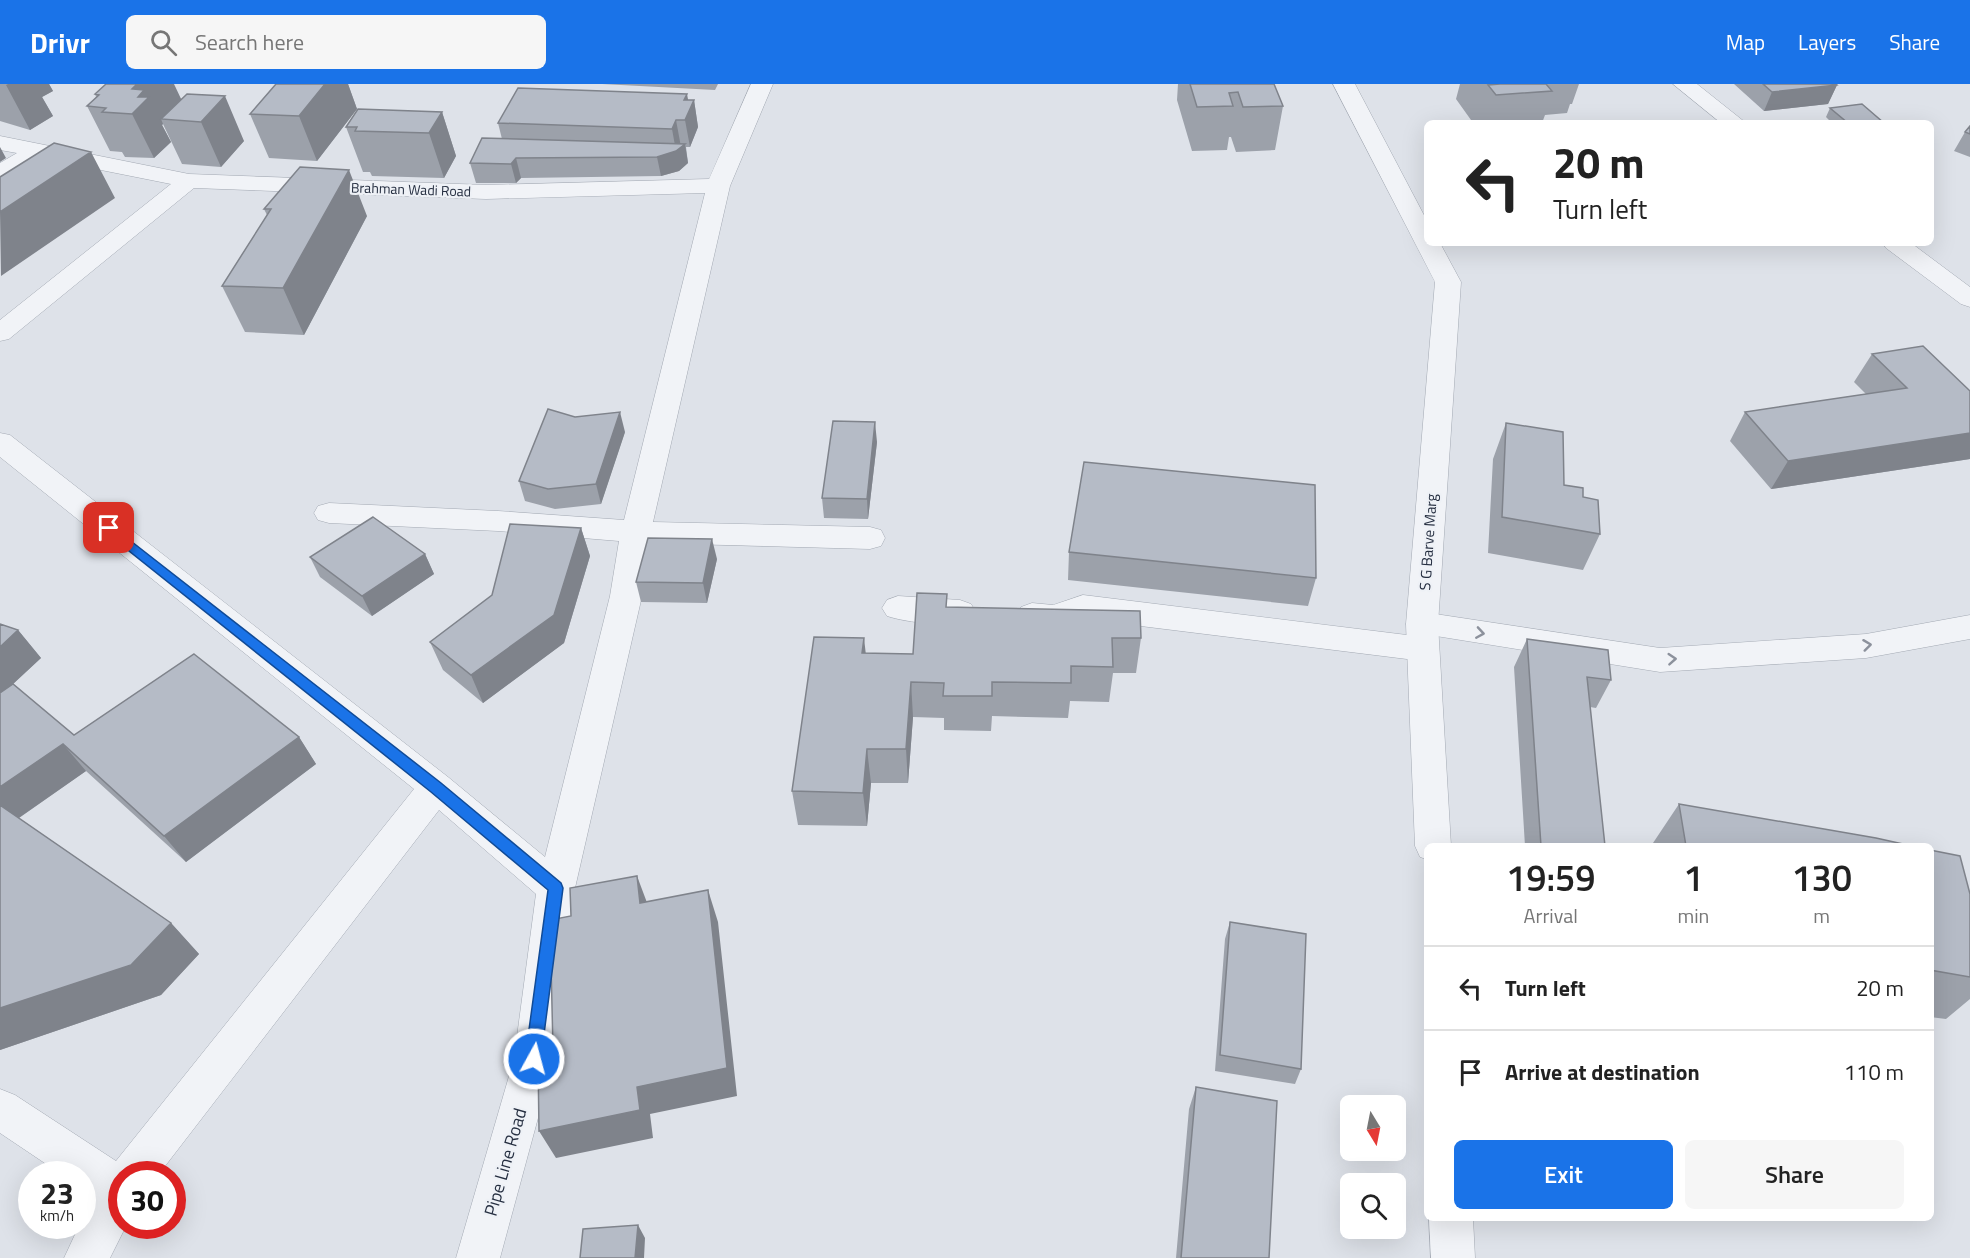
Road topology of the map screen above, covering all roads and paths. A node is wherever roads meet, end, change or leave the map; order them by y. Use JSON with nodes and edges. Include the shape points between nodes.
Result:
{"nodes":[{"id":1,"x":762,"y":84,"type":"edge"},
{"id":2,"x":1344,"y":84,"type":"edge"},
{"id":3,"x":1684,"y":84,"type":"edge"},
{"id":4,"x":1731,"y":120,"type":"edge"},
{"id":5,"x":0,"y":143,"type":"edge"},
{"id":6,"x":39,"y":150,"type":"junction"},
{"id":7,"x":0,"y":173,"type":"edge"},
{"id":8,"x":189,"y":181,"type":"junction"},
{"id":9,"x":718,"y":186,"type":"junction"},
{"id":10,"x":1424,"y":236,"type":"edge"},
{"id":11,"x":1429,"y":246,"type":"edge"},
{"id":12,"x":1899,"y":246,"type":"edge"},
{"id":13,"x":1970,"y":299,"type":"edge"},
{"id":14,"x":0,"y":333,"type":"edge"},
{"id":15,"x":0,"y":442,"type":"edge"},
{"id":16,"x":329,"y":513,"type":"dead end"},
{"id":17,"x":636,"y":532,"type":"junction"},
{"id":18,"x":870,"y":538,"type":"dead end"},
{"id":19,"x":898,"y":608,"type":"dead end"},
{"id":20,"x":1970,"y":627,"type":"edge"},
{"id":21,"x":1422,"y":636,"type":"junction"},
{"id":22,"x":436,"y":787,"type":"junction"},
{"id":23,"x":1433,"y":843,"type":"edge"},
{"id":24,"x":556,"y":888,"type":"junction"},
{"id":25,"x":0,"y":1109,"type":"edge"},
{"id":26,"x":143,"y":1161,"type":"edge"},
{"id":27,"x":108,"y":1174,"type":"edge"},
{"id":28,"x":108,"y":1216,"type":"edge"},
{"id":29,"x":1451,"y":1221,"type":"edge"},
{"id":30,"x":86,"y":1258,"type":"edge"},
{"id":31,"x":478,"y":1258,"type":"edge"},
{"id":32,"x":1453,"y":1258,"type":"edge"}],
"edges":[{"from":1,"to":9,"type":"street","name":"Pipe Line Road"},
{"from":2,"to":10,"type":"street","name":"S G Barve Marg"},
{"from":3,"to":4,"type":"street"},
{"from":5,"to":6,"type":"street","name":"Brahman Wadi Road"},
{"from":6,"to":7,"type":"street"},
{"from":6,"to":8,"type":"street","name":"Brahman Wadi Road"},
{"from":8,"to":9,"type":"street","name":"Brahman Wadi Road","via":[[486,192]]},
{"from":8,"to":14,"type":"street"},
{"from":9,"to":17,"type":"street","name":"Pipe Line Road"},
{"from":11,"to":21,"type":"street","name":"S G Barve Marg","via":[[1448,282]]},
{"from":12,"to":13,"type":"street"},
{"from":15,"to":22,"type":"street"},
{"from":16,"to":17,"type":"street"},
{"from":17,"to":18,"type":"street"},
{"from":17,"to":24,"type":"street","name":"Pipe Line Road","via":[[626,596]]},
{"from":19,"to":21,"type":"street","via":[[1054,617],[1083,608]]},
{"from":21,"to":20,"type":"street","one_way":true,"via":[[1659,660],[1866,646]]},
{"from":21,"to":23,"type":"street","name":"S G Barve Marg"},
{"from":22,"to":24,"type":"street"},
{"from":22,"to":26,"type":"street"},
{"from":24,"to":31,"type":"street","name":"Pipe Line Road","via":[[534,1059]]},
{"from":25,"to":27,"type":"street"},
{"from":28,"to":30,"type":"street"},
{"from":29,"to":32,"type":"street"}]}
